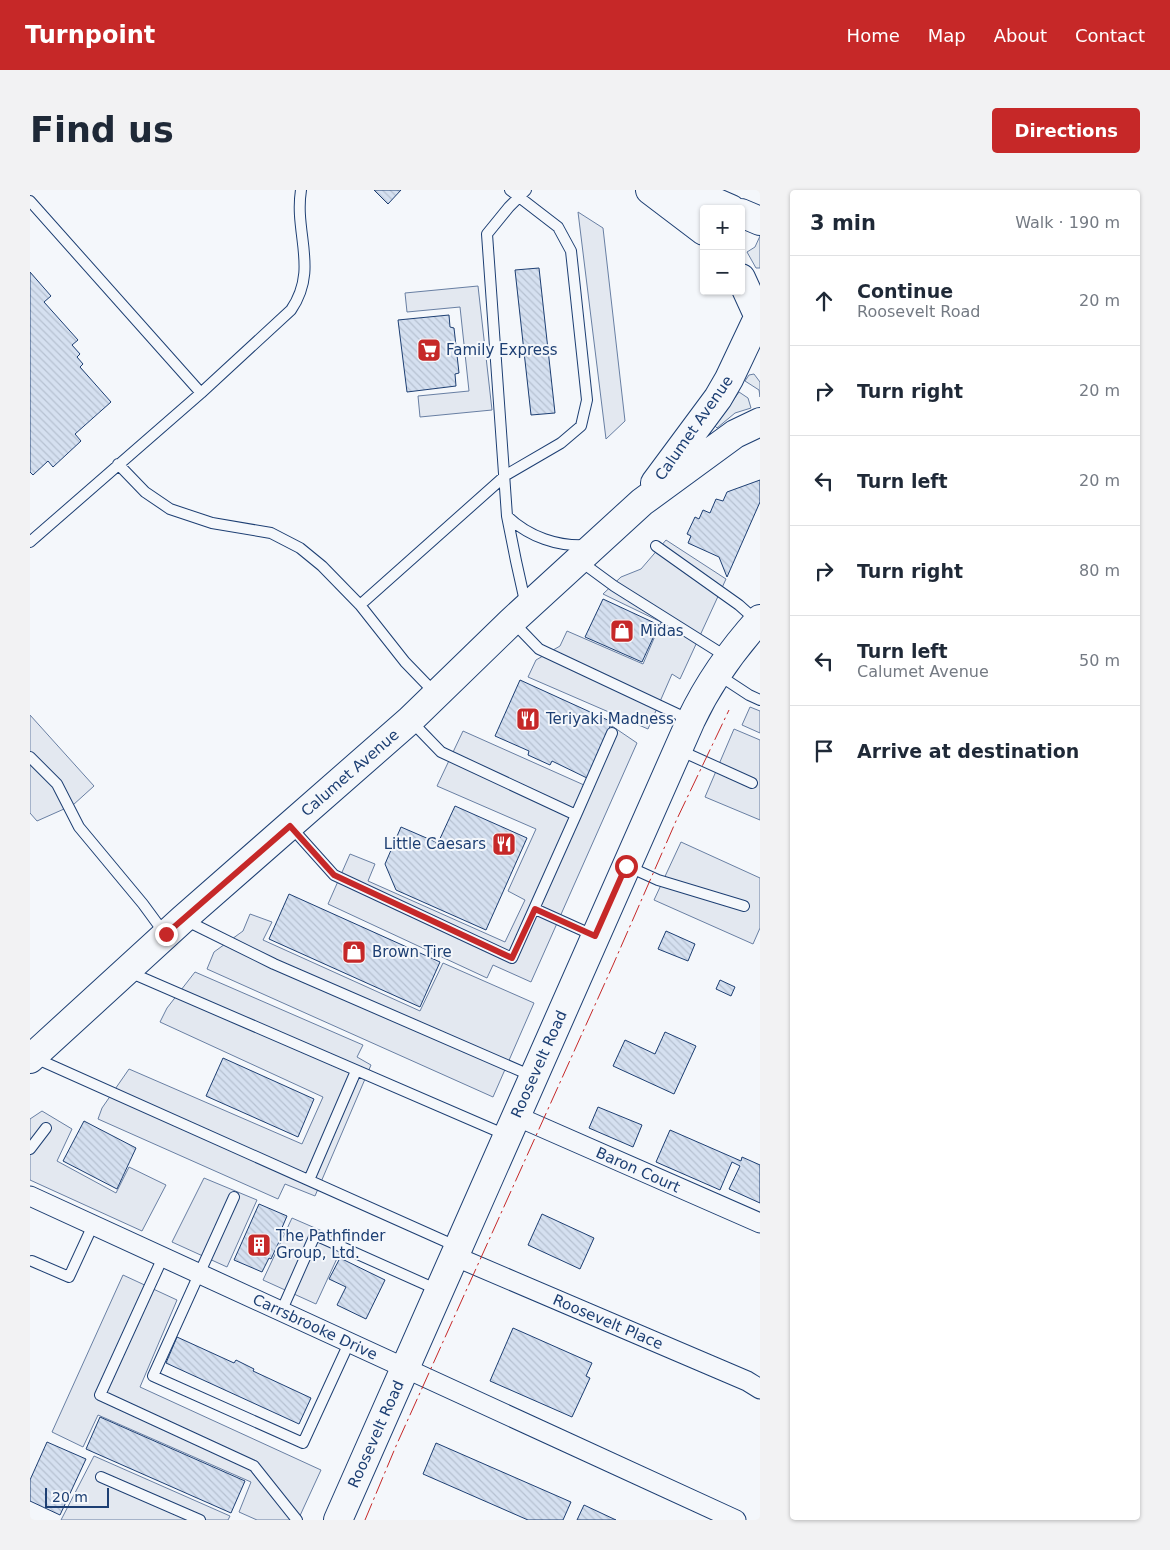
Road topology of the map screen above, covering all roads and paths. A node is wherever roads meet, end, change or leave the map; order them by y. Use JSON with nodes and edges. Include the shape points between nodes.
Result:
{"nodes":[{"id":1,"x":301,"y":190,"type":"edge"},
{"id":2,"x":650,"y":190,"type":"edge"},
{"id":3,"x":687,"y":190,"type":"edge"},
{"id":4,"x":518,"y":192,"type":"edge"},
{"id":5,"x":30,"y":201,"type":"edge"},
{"id":6,"x":722,"y":205,"type":"edge"},
{"id":7,"x":745,"y":215,"type":"edge"},
{"id":8,"x":760,"y":221,"type":"edge"},
{"id":9,"x":700,"y":227,"type":"edge"},
{"id":10,"x":745,"y":288,"type":"edge"},
{"id":11,"x":758,"y":322,"type":"edge"},
{"id":12,"x":201,"y":393,"type":"junction"},
{"id":13,"x":760,"y":422,"type":"edge"},
{"id":14,"x":118,"y":464,"type":"junction"},
{"id":15,"x":506,"y":475,"type":"junction"},
{"id":16,"x":642,"y":502,"type":"junction"},
{"id":17,"x":507,"y":516,"type":"junction"},
{"id":18,"x":31,"y":540,"type":"edge"},
{"id":19,"x":656,"y":546,"type":"dead end"},
{"id":20,"x":588,"y":552,"type":"junction"},
{"id":21,"x":360,"y":605,"type":"junction"},
{"id":22,"x":520,"y":614,"type":"junction"},
{"id":23,"x":759,"y":620,"type":"edge"},
{"id":24,"x":722,"y":666,"type":"junction"},
{"id":25,"x":435,"y":694,"type":"junction"},
{"id":26,"x":760,"y":700,"type":"edge"},
{"id":27,"x":410,"y":720,"type":"junction"},
{"id":28,"x":691,"y":720,"type":"junction"},
{"id":29,"x":612,"y":733,"type":"dead end"},
{"id":30,"x":678,"y":750,"type":"junction"},
{"id":31,"x":30,"y":756,"type":"edge"},
{"id":32,"x":752,"y":783,"type":"dead end"},
{"id":33,"x":576,"y":815,"type":"junction"},
{"id":34,"x":290,"y":826,"type":"junction"},
{"id":35,"x":626,"y":866,"type":"junction"},
{"id":36,"x":744,"y":906,"type":"dead end"},
{"id":37,"x":535,"y":909,"type":"junction"},
{"id":38,"x":174,"y":927,"type":"junction"},
{"id":39,"x":595,"y":936,"type":"junction"},
{"id":40,"x":127,"y":971,"type":"junction"},
{"id":41,"x":31,"y":1058,"type":"edge"},
{"id":42,"x":356,"y":1071,"type":"junction"},
{"id":43,"x":533,"y":1076,"type":"junction"},
{"id":44,"x":511,"y":1126,"type":"junction"},
{"id":45,"x":46,"y":1128,"type":"dead end"},
{"id":46,"x":30,"y":1148,"type":"edge"},
{"id":47,"x":309,"y":1180,"type":"junction"},
{"id":48,"x":30,"y":1196,"type":"edge"},
{"id":49,"x":234,"y":1197,"type":"dead end"},
{"id":50,"x":760,"y":1224,"type":"edge"},
{"id":51,"x":93,"y":1225,"type":"junction"},
{"id":52,"x":456,"y":1252,"type":"junction"},
{"id":53,"x":163,"y":1257,"type":"junction"},
{"id":54,"x":31,"y":1261,"type":"edge"},
{"id":55,"x":200,"y":1274,"type":"junction"},
{"id":56,"x":439,"y":1291,"type":"junction"},
{"id":57,"x":281,"y":1312,"type":"junction"},
{"id":58,"x":349,"y":1343,"type":"junction"},
{"id":59,"x":405,"y":1369,"type":"junction"},
{"id":60,"x":760,"y":1389,"type":"edge"},
{"id":61,"x":101,"y":1477,"type":"dead end"},
{"id":62,"x":200,"y":1520,"type":"edge"},
{"id":63,"x":297,"y":1520,"type":"edge"},
{"id":64,"x":338,"y":1520,"type":"edge"},
{"id":65,"x":736,"y":1520,"type":"edge"}],
"edges":[{"from":1,"to":12,"type":"lane","via":[[299,215],[306,263],[297,301],[281,321]]},
{"from":2,"to":9,"type":"street"},
{"from":3,"to":6,"type":"street"},
{"from":4,"to":15,"type":"lane","via":[[487,234]]},
{"from":4,"to":15,"type":"lane","via":[[558,227],[571,251],[587,400],[581,426],[561,443]]},
{"from":5,"to":12,"type":"lane"},
{"from":7,"to":8,"type":"street"},
{"from":10,"to":11,"type":"street"},
{"from":11,"to":16,"type":"street","name":"Calumet Avenue","via":[[718,398]]},
{"from":12,"to":14,"type":"lane"},
{"from":13,"to":16,"type":"street","name":"Calumet Avenue","via":[[735,434]]},
{"from":14,"to":18,"type":"lane"},
{"from":14,"to":21,"type":"lane","via":[[145,492],[170,509],[212,523],[271,533],[300,548]]},
{"from":15,"to":17,"type":"lane"},
{"from":15,"to":21,"type":"lane"},
{"from":16,"to":20,"type":"street","name":"Calumet Avenue"},
{"from":17,"to":20,"type":"lane","via":[[526,532],[541,539],[577,546]]},
{"from":17,"to":22,"type":"lane","via":[[524,597]]},
{"from":19,"to":23,"type":"lane"},
{"from":20,"to":22,"type":"street","name":"Calumet Avenue"},
{"from":20,"to":24,"type":"lane","via":[[614,586]]},
{"from":21,"to":25,"type":"lane"},
{"from":22,"to":25,"type":"street","name":"Calumet Avenue"},
{"from":22,"to":28,"type":"lane","via":[[538,649]]},
{"from":23,"to":24,"type":"street","name":"Roosevelt Road"},
{"from":24,"to":26,"type":"lane","via":[[749,695]]},
{"from":24,"to":28,"type":"street","name":"Roosevelt Road"},
{"from":25,"to":27,"type":"street","name":"Calumet Avenue"},
{"from":27,"to":33,"type":"lane","via":[[441,752]]},
{"from":27,"to":34,"type":"street","name":"Calumet Avenue"},
{"from":28,"to":30,"type":"street","name":"Roosevelt Road"},
{"from":29,"to":33,"type":"lane"},
{"from":30,"to":32,"type":"lane"},
{"from":30,"to":35,"type":"street","name":"Roosevelt Road"},
{"from":31,"to":38,"type":"lane","via":[[57,784],[79,827],[143,904]]},
{"from":33,"to":37,"type":"lane"},
{"from":34,"to":37,"type":"lane","via":[[334,875],[512,958]]},
{"from":34,"to":38,"type":"street","name":"Calumet Avenue"},
{"from":35,"to":36,"type":"lane","via":[[658,880]]},
{"from":35,"to":39,"type":"street","name":"Roosevelt Road"},
{"from":37,"to":39,"type":"lane"},
{"from":38,"to":40,"type":"street","name":"Calumet Avenue"},
{"from":38,"to":43,"type":"lane","via":[[274,964]]},
{"from":39,"to":43,"type":"street","name":"Roosevelt Road"},
{"from":40,"to":41,"type":"street","name":"Calumet Avenue"},
{"from":40,"to":42,"type":"lane"},
{"from":41,"to":47,"type":"lane"},
{"from":42,"to":44,"type":"lane"},
{"from":42,"to":47,"type":"lane"},
{"from":43,"to":44,"type":"street","name":"Roosevelt Road"},
{"from":44,"to":50,"type":"street","name":"Baron Court"},
{"from":44,"to":52,"type":"street","name":"Roosevelt Road"},
{"from":45,"to":46,"type":"lane"},
{"from":47,"to":52,"type":"lane"},
{"from":48,"to":51,"type":"street","name":"Carrsbrooke Drive"},
{"from":49,"to":55,"type":"lane"},
{"from":51,"to":53,"type":"street","name":"Carrsbrooke Drive"},
{"from":51,"to":54,"type":"lane","via":[[69,1277]]},
{"from":52,"to":56,"type":"street","name":"Roosevelt Road"},
{"from":52,"to":60,"type":"street","name":"Roosevelt Place"},
{"from":53,"to":55,"type":"street","name":"Carrsbrooke Drive"},
{"from":53,"to":63,"type":"lane","via":[[100,1395],[254,1466]]},
{"from":55,"to":57,"type":"street","name":"Carrsbrooke Drive"},
{"from":55,"to":58,"type":"lane","via":[[153,1376],[303,1443]]},
{"from":56,"to":57,"type":"lane","via":[[315,1234]]},
{"from":56,"to":59,"type":"street","name":"Roosevelt Road"},
{"from":57,"to":58,"type":"street","name":"Carrsbrooke Drive"},
{"from":58,"to":59,"type":"street","name":"Carrsbrooke Drive"},
{"from":59,"to":64,"type":"street","name":"Roosevelt Road"},
{"from":59,"to":65,"type":"street","name":"Carrsbrooke Drive"},
{"from":61,"to":62,"type":"lane"}]}
